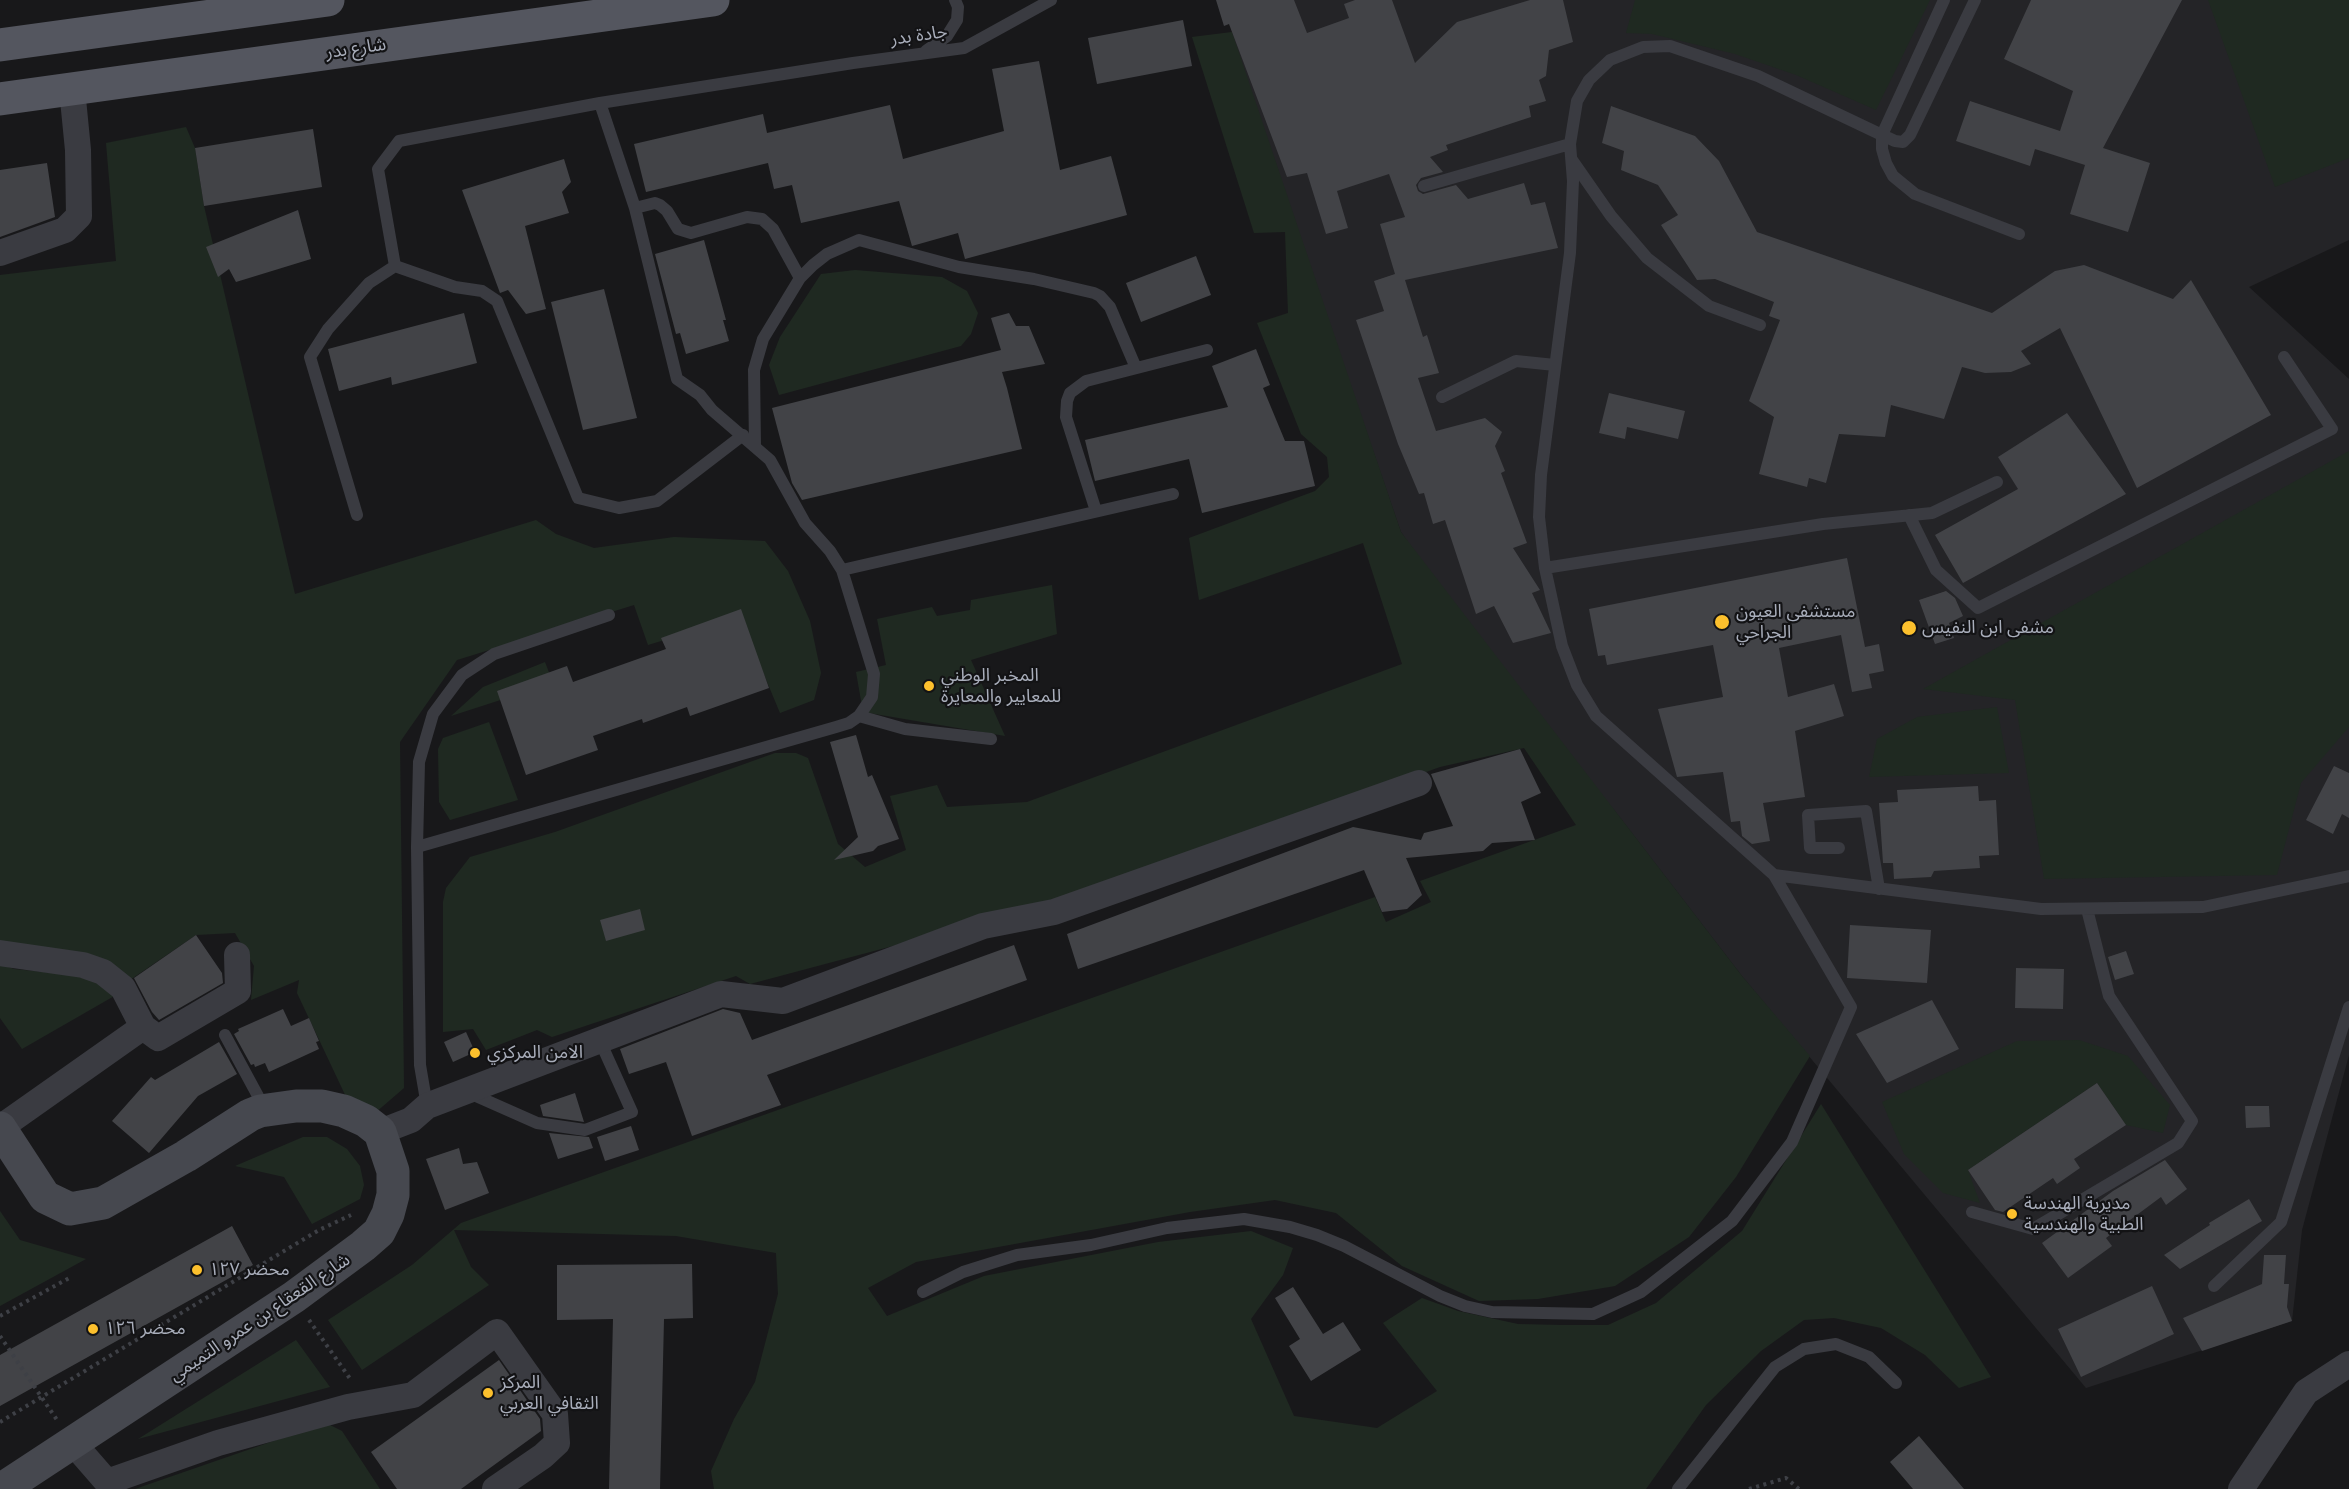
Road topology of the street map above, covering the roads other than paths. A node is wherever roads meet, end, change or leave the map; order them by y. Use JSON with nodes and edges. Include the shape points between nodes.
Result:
{"nodes":[{"id":1,"x":328,"y":0,"type":"edge"},
{"id":2,"x":713,"y":0,"type":"edge"},
{"id":3,"x":955,"y":0,"type":"edge"},
{"id":4,"x":1051,"y":0,"type":"edge"},
{"id":5,"x":1944,"y":0,"type":"edge"},
{"id":6,"x":1975,"y":0,"type":"edge"},
{"id":7,"x":0,"y":45,"type":"edge"},
{"id":8,"x":922,"y":53,"type":"junction"},
{"id":9,"x":72,"y":89,"type":"junction"},
{"id":10,"x":0,"y":99,"type":"edge"},
{"id":11,"x":600,"y":103,"type":"junction"},
{"id":12,"x":1882,"y":135,"type":"junction"},
{"id":13,"x":1570,"y":144,"type":"junction"},
{"id":14,"x":1571,"y":159,"type":"junction"},
{"id":15,"x":1424,"y":186,"type":"dead end"},
{"id":16,"x":635,"y":208,"type":"junction"},
{"id":17,"x":2019,"y":234,"type":"dead end"},
{"id":18,"x":0,"y":253,"type":"edge"},
{"id":19,"x":395,"y":266,"type":"junction"},
{"id":20,"x":800,"y":278,"type":"junction"},
{"id":21,"x":1760,"y":325,"type":"dead end"},
{"id":22,"x":1207,"y":350,"type":"dead end"},
{"id":23,"x":2284,"y":357,"type":"dead end"},
{"id":24,"x":1556,"y":365,"type":"junction"},
{"id":25,"x":1136,"y":368,"type":"junction"},
{"id":26,"x":1442,"y":397,"type":"dead end"},
{"id":27,"x":743,"y":435,"type":"junction"},
{"id":28,"x":755,"y":447,"type":"junction"},
{"id":29,"x":1996,"y":482,"type":"dead end"},
{"id":30,"x":1173,"y":494,"type":"dead end"},
{"id":31,"x":1096,"y":511,"type":"junction"},
{"id":32,"x":357,"y":515,"type":"dead end"},
{"id":33,"x":1909,"y":515,"type":"junction"},
{"id":34,"x":1545,"y":568,"type":"junction"},
{"id":35,"x":842,"y":570,"type":"junction"},
{"id":36,"x":609,"y":615,"type":"dead end"},
{"id":37,"x":860,"y":716,"type":"junction"},
{"id":38,"x":991,"y":739,"type":"dead end"},
{"id":39,"x":1419,"y":783,"type":"dead end"},
{"id":40,"x":417,"y":847,"type":"junction"},
{"id":41,"x":1839,"y":848,"type":"dead end"},
{"id":42,"x":1774,"y":875,"type":"junction"},
{"id":43,"x":2349,"y":876,"type":"edge"},
{"id":44,"x":1879,"y":889,"type":"junction"},
{"id":45,"x":2087,"y":909,"type":"junction"},
{"id":46,"x":0,"y":953,"type":"edge"},
{"id":47,"x":237,"y":955,"type":"dead end"},
{"id":48,"x":2349,"y":1008,"type":"edge"},
{"id":49,"x":143,"y":1027,"type":"junction"},
{"id":50,"x":225,"y":1035,"type":"dead end"},
{"id":51,"x":600,"y":1041,"type":"junction"},
{"id":52,"x":466,"y":1092,"type":"junction"},
{"id":53,"x":427,"y":1106,"type":"junction"},
{"id":54,"x":266,"y":1110,"type":"junction"},
{"id":55,"x":0,"y":1128,"type":"edge"},
{"id":56,"x":380,"y":1132,"type":"junction"},
{"id":57,"x":1972,"y":1212,"type":"dead end"},
{"id":58,"x":2214,"y":1286,"type":"dead end"},
{"id":59,"x":923,"y":1292,"type":"dead end"},
{"id":60,"x":2349,"y":1364,"type":"edge"},
{"id":61,"x":1896,"y":1383,"type":"dead end"},
{"id":62,"x":73,"y":1443,"type":"junction"},
{"id":63,"x":2,"y":1489,"type":"edge"},
{"id":64,"x":495,"y":1489,"type":"edge"},
{"id":65,"x":1678,"y":1489,"type":"edge"},
{"id":66,"x":2241,"y":1489,"type":"edge"}],
"edges":[{"from":1,"to":7,"type":"main road"},
{"from":2,"to":9,"type":"main road","name":"شارع بدر"},
{"from":3,"to":8,"type":"lane","via":[[957,20],[947,36]]},
{"from":4,"to":8,"type":"lane","name":"جادة بدر","via":[[963,48]]},
{"from":5,"to":12,"type":"lane"},
{"from":6,"to":12,"type":"lane","via":[[1910,135],[1903,142]]},
{"from":8,"to":11,"type":"lane","name":"جادة بدر"},
{"from":9,"to":10,"type":"main road","name":"شارع بدر"},
{"from":9,"to":18,"type":"street","via":[[79,216],[65,230]]},
{"from":11,"to":16,"type":"lane"},
{"from":11,"to":19,"type":"lane","name":"جادة بدر","via":[[399,141],[378,169]]},
{"from":12,"to":13,"type":"lane","via":[[1758,76],[1670,46],[1643,47],[1610,60],[1589,80],[1577,101]]},
{"from":12,"to":17,"type":"lane","via":[[1886,163],[1903,186]]},
{"from":13,"to":14,"type":"lane"},
{"from":13,"to":15,"type":"lane"},
{"from":14,"to":21,"type":"lane","via":[[1647,258],[1709,306]]},
{"from":14,"to":24,"type":"lane","via":[[1570,252]]},
{"from":16,"to":20,"type":"lane","via":[[660,205],[678,229],[691,233],[747,217],[762,219],[773,229]]},
{"from":16,"to":27,"type":"lane","via":[[677,380],[700,395]]},
{"from":19,"to":27,"type":"lane","via":[[455,287],[482,291],[497,301],[578,498],[619,508],[657,501]]},
{"from":19,"to":32,"type":"lane","via":[[369,282],[328,329],[310,357]]},
{"from":20,"to":25,"type":"lane","via":[[827,254],[859,240],[959,267],[1087,291],[1101,296],[1110,308]]},
{"from":20,"to":28,"type":"lane","via":[[763,339],[754,370]]},
{"from":22,"to":25,"type":"lane"},
{"from":23,"to":33,"type":"lane","via":[[2332,429],[1978,608],[1936,570]]},
{"from":24,"to":26,"type":"lane","via":[[1516,361]]},
{"from":24,"to":34,"type":"lane","via":[[1540,476],[1539,517]]},
{"from":25,"to":31,"type":"lane","via":[[1080,383],[1066,400],[1066,417]]},
{"from":27,"to":28,"type":"lane"},
{"from":28,"to":35,"type":"lane","via":[[770,460],[805,523]]},
{"from":29,"to":33,"type":"lane","via":[[1932,513]]},
{"from":30,"to":31,"type":"lane"},
{"from":31,"to":35,"type":"lane"},
{"from":33,"to":34,"type":"lane","via":[[1823,524]]},
{"from":34,"to":42,"type":"lane","via":[[1562,646],[1577,685],[1596,716]]},
{"from":35,"to":37,"type":"lane","via":[[874,674],[872,697]]},
{"from":36,"to":40,"type":"lane","via":[[494,654],[462,675],[433,714],[419,762]]},
{"from":37,"to":38,"type":"lane","via":[[905,729]]},
{"from":37,"to":40,"type":"lane","via":[[836,727]]},
{"from":39,"to":51,"type":"street","via":[[1054,912],[983,926],[783,1001],[721,994]]},
{"from":40,"to":53,"type":"lane","via":[[420,1065]]},
{"from":41,"to":44,"type":"lane","via":[[1810,848],[1808,815],[1866,811]]},
{"from":42,"to":44,"type":"lane"},
{"from":42,"to":59,"type":"lane","via":[[1851,1007],[1792,1142],[1732,1221],[1641,1292],[1593,1314],[1492,1312],[1440,1296],[1317,1235],[1244,1219],[1167,1228],[1091,1245],[1017,1255],[963,1272]]},
{"from":43,"to":45,"type":"lane","via":[[2204,906]]},
{"from":44,"to":45,"type":"lane","via":[[2041,909]]},
{"from":45,"to":57,"type":"lane","via":[[2109,996],[2192,1121],[2178,1143],[2033,1229]]},
{"from":46,"to":49,"type":"street","via":[[83,965],[103,972],[123,988]]},
{"from":47,"to":49,"type":"street","via":[[238,991],[158,1038]]},
{"from":48,"to":58,"type":"lane","via":[[2281,1222]]},
{"from":49,"to":55,"type":"street"},
{"from":50,"to":54,"type":"lane"},
{"from":51,"to":52,"type":"street"},
{"from":51,"to":52,"type":"lane","via":[[632,1112],[595,1127],[585,1130],[537,1123]]},
{"from":52,"to":53,"type":"street"},
{"from":53,"to":56,"type":"street","via":[[411,1120]]},
{"from":54,"to":55,"type":"main road","via":[[238,1121],[103,1203],[85,1208],[70,1209],[45,1197]]},
{"from":54,"to":56,"type":"main road","via":[[322,1106],[366,1121]]},
{"from":56,"to":62,"type":"main road","name":"شارع القعقاع بن عمرو التميمي","via":[[393,1171],[393,1195],[379,1232],[294,1297]]},
{"from":60,"to":66,"type":"street","via":[[2306,1392]]},
{"from":61,"to":65,"type":"lane","via":[[1869,1357],[1836,1344],[1804,1349],[1775,1367]]},
{"from":62,"to":63,"type":"main road","name":"شارع القعقاع بن عمرو التميمي"},
{"from":62,"to":64,"type":"street","via":[[107,1482],[218,1443],[367,1403],[413,1395],[498,1332],[555,1414],[557,1443]]}]}
